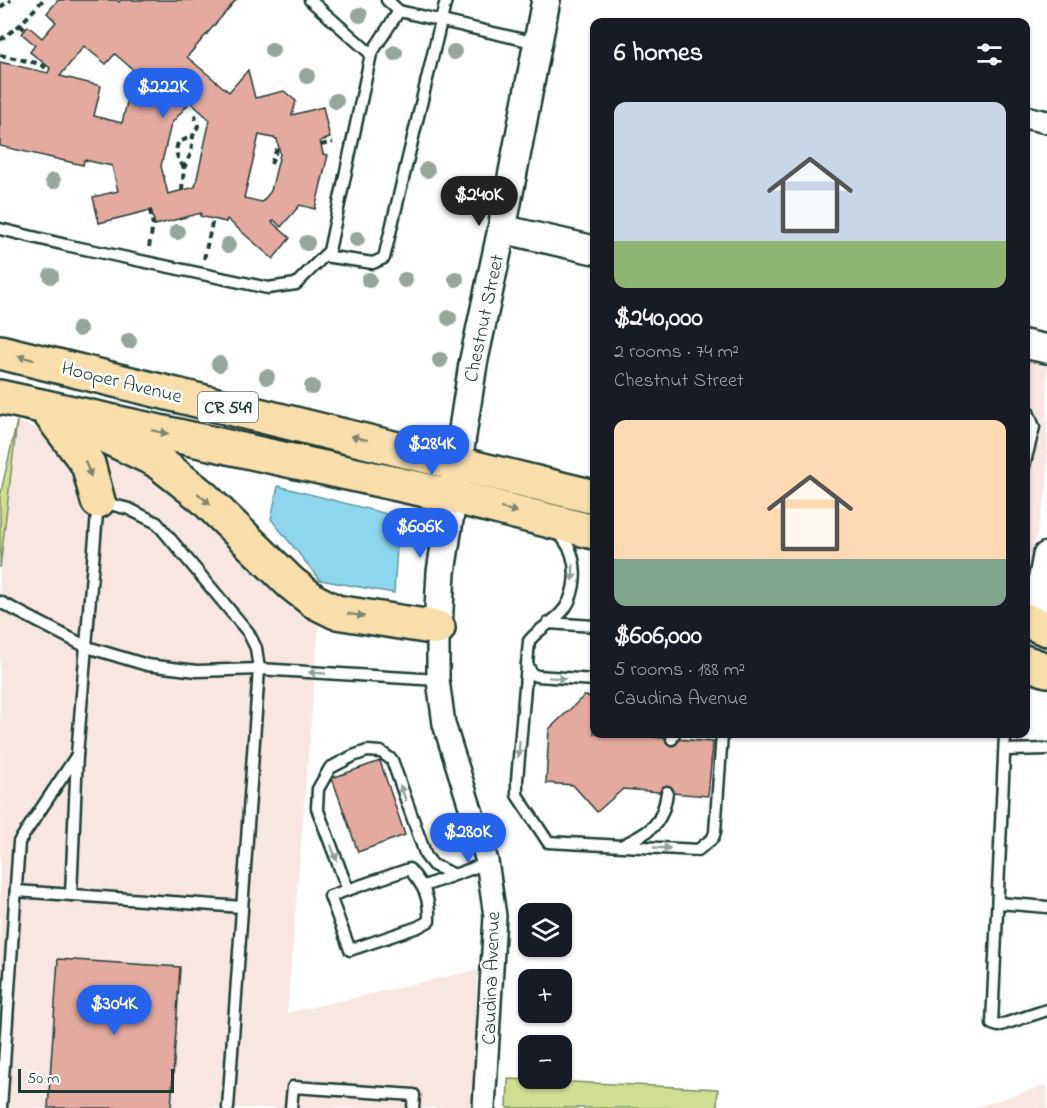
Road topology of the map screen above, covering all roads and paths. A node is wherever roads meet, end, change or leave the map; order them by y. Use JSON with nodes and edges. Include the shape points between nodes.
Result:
{"nodes":[{"id":1,"x":11,"y":0,"type":"edge"},
{"id":2,"x":43,"y":0,"type":"edge"},
{"id":3,"x":310,"y":0,"type":"edge"},
{"id":4,"x":387,"y":0,"type":"edge"},
{"id":5,"x":446,"y":0,"type":"edge"},
{"id":6,"x":546,"y":0,"type":"edge"},
{"id":7,"x":0,"y":7,"type":"edge"},
{"id":8,"x":399,"y":11,"type":"junction"},
{"id":9,"x":441,"y":21,"type":"junction"},
{"id":10,"x":20,"y":25,"type":"junction"},
{"id":11,"x":25,"y":30,"type":"dead end"},
{"id":12,"x":0,"y":40,"type":"edge"},
{"id":13,"x":537,"y":44,"type":"junction"},
{"id":14,"x":371,"y":54,"type":"junction"},
{"id":15,"x":0,"y":55,"type":"edge"},
{"id":16,"x":49,"y":71,"type":"dead end"},
{"id":17,"x":200,"y":111,"type":"dead end"},
{"id":18,"x":1030,"y":118,"type":"edge"},
{"id":19,"x":1047,"y":122,"type":"edge"},
{"id":20,"x":193,"y":136,"type":"junction"},
{"id":21,"x":333,"y":142,"type":"dead end"},
{"id":22,"x":321,"y":145,"type":"dead end"},
{"id":23,"x":278,"y":146,"type":"dead end"},
{"id":24,"x":271,"y":164,"type":"dead end"},
{"id":25,"x":184,"y":168,"type":"junction"},
{"id":26,"x":182,"y":190,"type":"dead end"},
{"id":27,"x":150,"y":210,"type":"dead end"},
{"id":28,"x":213,"y":219,"type":"dead end"},
{"id":29,"x":0,"y":229,"type":"edge"},
{"id":30,"x":502,"y":229,"type":"junction"},
{"id":31,"x":149,"y":248,"type":"dead end"},
{"id":32,"x":590,"y":249,"type":"edge"},
{"id":33,"x":324,"y":256,"type":"junction"},
{"id":34,"x":204,"y":261,"type":"dead end"},
{"id":35,"x":1030,"y":345,"type":"edge"},
{"id":36,"x":1047,"y":349,"type":"edge"},
{"id":37,"x":0,"y":352,"type":"edge"},
{"id":38,"x":0,"y":397,"type":"edge"},
{"id":39,"x":45,"y":407,"type":"junction"},
{"id":40,"x":1030,"y":417,"type":"edge"},
{"id":41,"x":1030,"y":443,"type":"edge"},
{"id":42,"x":456,"y":462,"type":"junction"},
{"id":43,"x":590,"y":495,"type":"edge"},
{"id":44,"x":452,"y":496,"type":"junction"},
{"id":45,"x":98,"y":501,"type":"junction"},
{"id":46,"x":551,"y":521,"type":"junction"},
{"id":47,"x":590,"y":531,"type":"edge"},
{"id":48,"x":1047,"y":556,"type":"edge"},
{"id":49,"x":0,"y":602,"type":"edge"},
{"id":50,"x":548,"y":623,"type":"junction"},
{"id":51,"x":1035,"y":624,"type":"edge"},
{"id":52,"x":590,"y":626,"type":"edge"},
{"id":53,"x":438,"y":628,"type":"junction"},
{"id":54,"x":87,"y":647,"type":"junction"},
{"id":55,"x":527,"y":664,"type":"junction"},
{"id":56,"x":1030,"y":664,"type":"edge"},
{"id":57,"x":259,"y":669,"type":"junction"},
{"id":58,"x":1047,"y":670,"type":"edge"},
{"id":59,"x":438,"y":680,"type":"junction"},
{"id":60,"x":590,"y":680,"type":"edge"},
{"id":61,"x":722,"y":738,"type":"edge"},
{"id":62,"x":1005,"y":738,"type":"edge"},
{"id":63,"x":1047,"y":749,"type":"edge"},
{"id":64,"x":1006,"y":750,"type":"junction"},
{"id":65,"x":77,"y":755,"type":"junction"},
{"id":66,"x":667,"y":792,"type":"dead end"},
{"id":67,"x":620,"y":846,"type":"junction"},
{"id":68,"x":488,"y":863,"type":"junction"},
{"id":69,"x":453,"y":874,"type":"junction"},
{"id":70,"x":424,"y":886,"type":"junction"},
{"id":71,"x":348,"y":890,"type":"junction"},
{"id":72,"x":16,"y":891,"type":"junction"},
{"id":73,"x":71,"y":895,"type":"junction"},
{"id":74,"x":999,"y":903,"type":"junction"},
{"id":75,"x":242,"y":907,"type":"junction"},
{"id":76,"x":1047,"y":907,"type":"edge"},
{"id":77,"x":1047,"y":1010,"type":"edge"},
{"id":78,"x":3,"y":1043,"type":"edge"},
{"id":79,"x":1,"y":1108,"type":"edge"},
{"id":80,"x":228,"y":1108,"type":"edge"},
{"id":81,"x":291,"y":1108,"type":"edge"},
{"id":82,"x":413,"y":1108,"type":"edge"},
{"id":83,"x":484,"y":1108,"type":"edge"}],
"edges":[{"from":1,"to":7,"type":"path"},
{"from":2,"to":10,"type":"path"},
{"from":3,"to":14,"type":"lane"},
{"from":4,"to":8,"type":"lane"},
{"from":5,"to":9,"type":"lane"},
{"from":6,"to":13,"type":"street","name":"Chestnut Street"},
{"from":8,"to":9,"type":"lane"},
{"from":8,"to":14,"type":"lane"},
{"from":9,"to":13,"type":"lane"},
{"from":9,"to":33,"type":"lane","via":[[384,258],[373,263]]},
{"from":10,"to":11,"type":"path"},
{"from":10,"to":12,"type":"path"},
{"from":13,"to":30,"type":"street","name":"Chestnut Street"},
{"from":14,"to":33,"type":"lane","via":[[329,251]]},
{"from":15,"to":16,"type":"path","via":[[41,64]]},
{"from":17,"to":20,"type":"path","via":[[195,117],[198,126]]},
{"from":18,"to":19,"type":"street"},
{"from":20,"to":25,"type":"path"},
{"from":20,"to":25,"type":"path","via":[[176,148]]},
{"from":21,"to":22,"type":"path"},
{"from":23,"to":24,"type":"path"},
{"from":25,"to":26,"type":"path"},
{"from":27,"to":31,"type":"path","via":[[153,225]]},
{"from":28,"to":34,"type":"path"},
{"from":29,"to":33,"type":"lane","via":[[268,288],[296,284]]},
{"from":30,"to":32,"type":"street"},
{"from":30,"to":42,"type":"street","name":"Chestnut Street"},
{"from":35,"to":36,"type":"street"},
{"from":42,"to":37,"type":"main road","name":"Hooper Avenue","number":"CR 549","one_way":true},
{"from":38,"to":39,"type":"main road","name":"Hooper Avenue","number":"CR 549"},
{"from":39,"to":44,"type":"main road","name":"Hooper Avenue","number":"CR 549","one_way":true},
{"from":39,"to":45,"type":"main road","one_way":true,"via":[[88,464]]},
{"from":39,"to":53,"type":"main road","one_way":true,"via":[[156,460],[203,497],[314,601],[336,612]]},
{"from":40,"to":41,"type":"lane","via":[[1034,427]]},
{"from":42,"to":43,"type":"main road","name":"Hooper Avenue","number":"CR 549"},
{"from":42,"to":44,"type":"street","name":"Chestnut Street"},
{"from":44,"to":46,"type":"main road","name":"Hooper Avenue","number":"CR 549","one_way":true},
{"from":44,"to":53,"type":"street","name":"Caudina Avenue"},
{"from":45,"to":54,"type":"lane"},
{"from":45,"to":57,"type":"lane","via":[[129,509],[157,523],[248,632],[256,648]]},
{"from":46,"to":47,"type":"main road","name":"Hooper Avenue","number":"CR 549"},
{"from":46,"to":50,"type":"lane","one_way":true,"via":[[572,554],[574,568],[572,596],[561,613]]},
{"from":48,"to":51,"type":"street"},
{"from":49,"to":54,"type":"lane"},
{"from":50,"to":52,"type":"lane"},
{"from":50,"to":55,"type":"lane","via":[[529,641]]},
{"from":53,"to":59,"type":"street","name":"Caudina Avenue"},
{"from":54,"to":57,"type":"lane","via":[[147,665],[197,671]]},
{"from":54,"to":65,"type":"lane"},
{"from":55,"to":60,"type":"lane","one_way":true,"via":[[537,676]]},
{"from":55,"to":67,"type":"lane","one_way":true,"via":[[517,795],[548,842]]},
{"from":56,"to":58,"type":"main road"},
{"from":59,"to":57,"type":"lane","one_way":true},
{"from":57,"to":75,"type":"lane"},
{"from":59,"to":68,"type":"street","name":"Caudina Avenue","via":[[444,724]]},
{"from":67,"to":61,"type":"lane","one_way":true,"via":[[698,850],[713,838]]},
{"from":62,"to":64,"type":"lane"},
{"from":63,"to":64,"type":"lane"},
{"from":64,"to":74,"type":"lane"},
{"from":65,"to":72,"type":"lane","via":[[19,842]]},
{"from":65,"to":73,"type":"lane"},
{"from":66,"to":67,"type":"lane","via":[[660,820],[651,830]]},
{"from":68,"to":69,"type":"lane"},
{"from":68,"to":83,"type":"street","name":"Caudina Avenue","via":[[495,916]]},
{"from":69,"to":70,"type":"lane"},
{"from":69,"to":71,"type":"lane","one_way":true,"via":[[433,865],[426,856],[392,760],[381,752],[367,751],[330,768],[318,789],[317,808]]},
{"from":70,"to":71,"type":"lane","via":[[409,869]]},
{"from":70,"to":71,"type":"lane","via":[[429,921],[350,950],[330,896]]},
{"from":72,"to":73,"type":"lane"},
{"from":72,"to":78,"type":"lane"},
{"from":73,"to":75,"type":"lane"},
{"from":74,"to":76,"type":"lane"},
{"from":74,"to":77,"type":"lane","via":[[992,1024],[998,1026]]},
{"from":75,"to":80,"type":"lane"},
{"from":78,"to":79,"type":"lane"},
{"from":81,"to":82,"type":"lane","via":[[293,1087],[414,1095]]}]}
